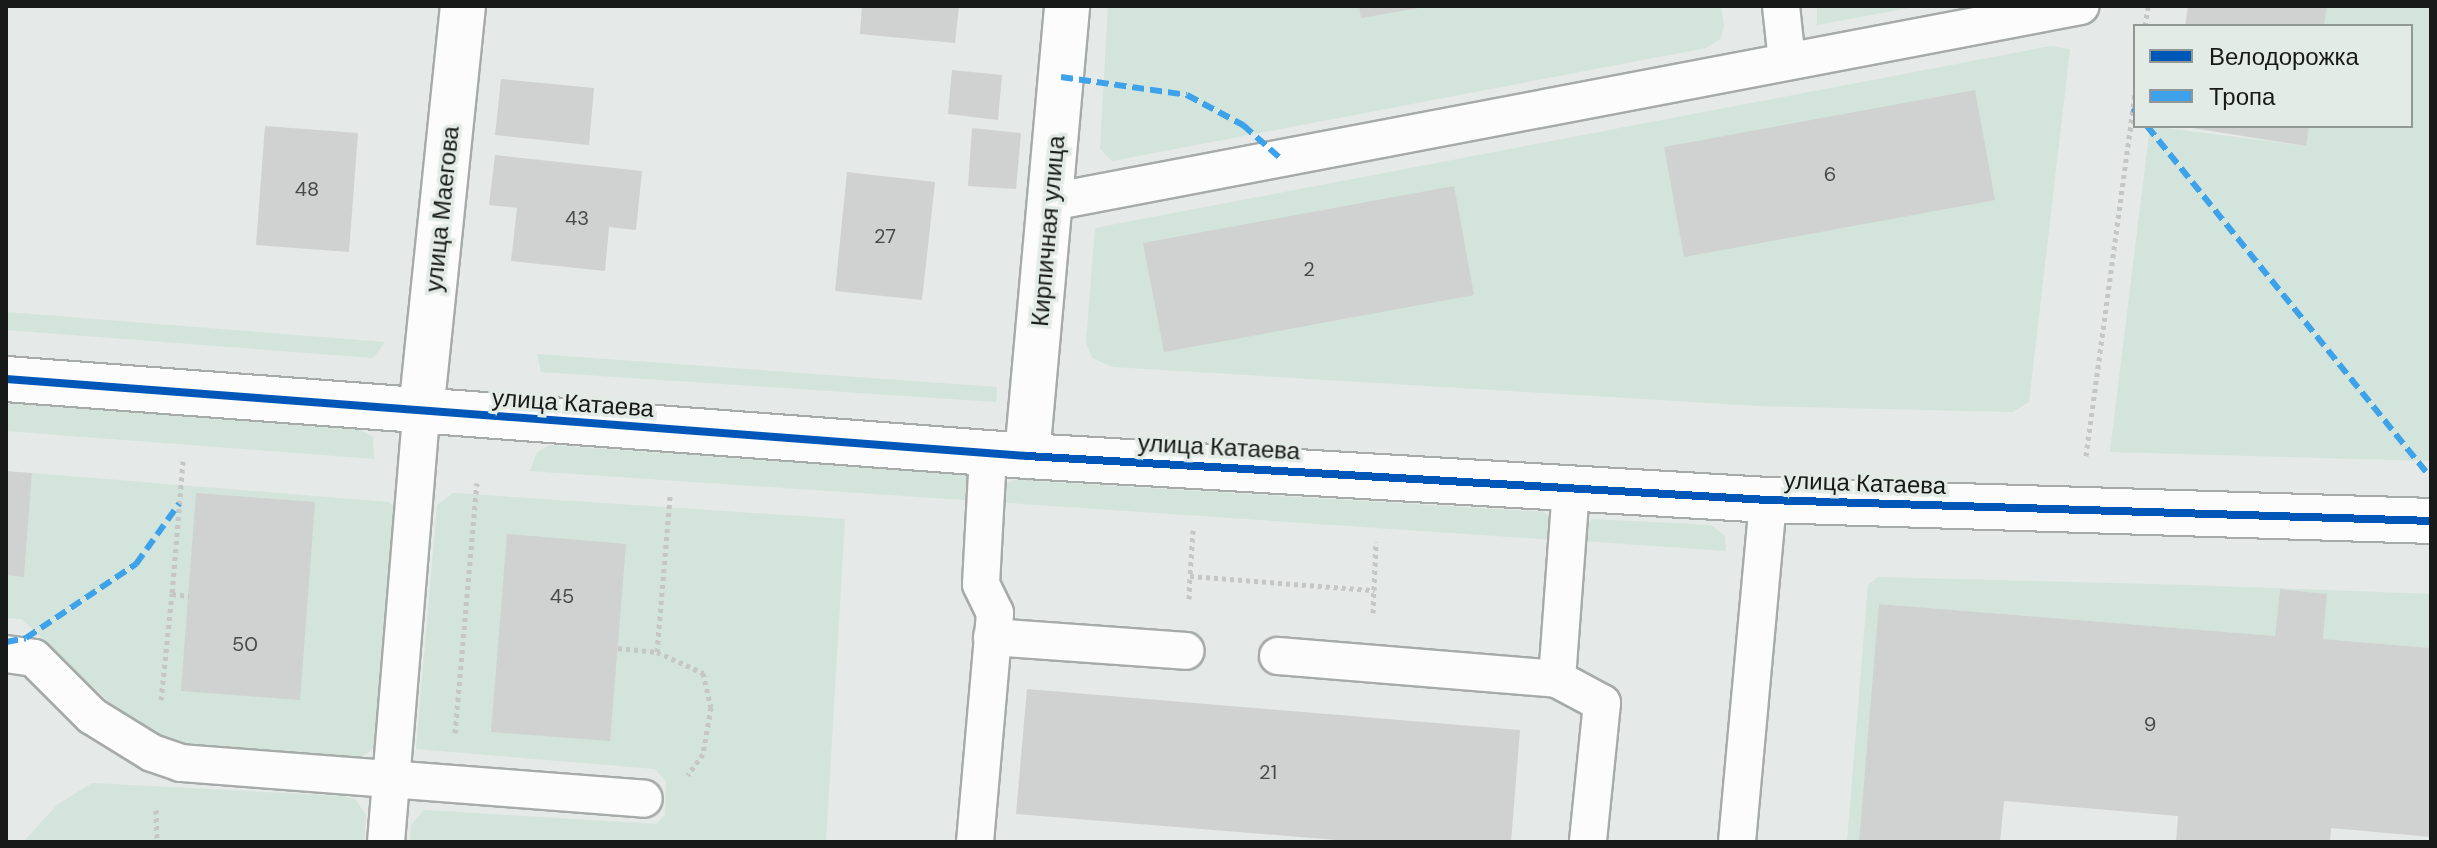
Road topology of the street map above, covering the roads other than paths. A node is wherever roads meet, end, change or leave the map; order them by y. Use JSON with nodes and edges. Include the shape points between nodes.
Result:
{"nodes":[{"id":1,"x":463,"y":6,"type":"edge"},
{"id":2,"x":1067,"y":6,"type":"edge"},
{"id":3,"x":1781,"y":6,"type":"edge"},
{"id":4,"x":2080,"y":6,"type":"edge"},
{"id":5,"x":1787,"y":61,"type":"junction"},
{"id":6,"x":1051,"y":202,"type":"junction"},
{"id":7,"x":6,"y":379,"type":"edge"},
{"id":8,"x":421,"y":412,"type":"junction"},
{"id":9,"x":1008,"y":455,"type":"junction"},
{"id":10,"x":1571,"y":488,"type":"junction"},
{"id":11,"x":1768,"y":500,"type":"junction"},
{"id":12,"x":2431,"y":521,"type":"edge"},
{"id":13,"x":992,"y":637,"type":"junction"},
{"id":14,"x":1185,"y":651,"type":"dead end"},
{"id":15,"x":6,"y":654,"type":"edge"},
{"id":16,"x":1278,"y":656,"type":"dead end"},
{"id":17,"x":1557,"y":679,"type":"junction"},
{"id":18,"x":391,"y":778,"type":"junction"},
{"id":19,"x":644,"y":799,"type":"road end"},
{"id":20,"x":386,"y":842,"type":"edge"},
{"id":21,"x":975,"y":842,"type":"edge"},
{"id":22,"x":1588,"y":842,"type":"edge"},
{"id":23,"x":1737,"y":842,"type":"edge"}],
"edges":[{"from":1,"to":8,"type":"street","name":"улица Маегова"},
{"from":2,"to":6,"type":"street","name":"Кирпичная улица"},
{"from":3,"to":5,"type":"lane"},
{"from":4,"to":5,"type":"lane"},
{"from":5,"to":6,"type":"lane"},
{"from":6,"to":9,"type":"street","name":"Кирпичная улица"},
{"from":7,"to":8,"type":"street","name":"улица Катаева"},
{"from":8,"to":9,"type":"street","name":"улица Катаева"},
{"from":8,"to":18,"type":"lane"},
{"from":9,"to":10,"type":"street","name":"улица Катаева"},
{"from":9,"to":13,"type":"lane","via":[[981,584],[995,613]]},
{"from":10,"to":11,"type":"street","name":"улица Катаева"},
{"from":10,"to":17,"type":"lane"},
{"from":11,"to":12,"type":"street","name":"улица Катаева"},
{"from":11,"to":23,"type":"lane"},
{"from":13,"to":14,"type":"lane"},
{"from":13,"to":21,"type":"lane"},
{"from":15,"to":18,"type":"lane","via":[[34,658],[92,716],[181,763]]},
{"from":16,"to":17,"type":"lane"},
{"from":17,"to":22,"type":"lane","via":[[1602,703]]},
{"from":18,"to":19,"type":"lane"},
{"from":18,"to":20,"type":"lane"}]}
